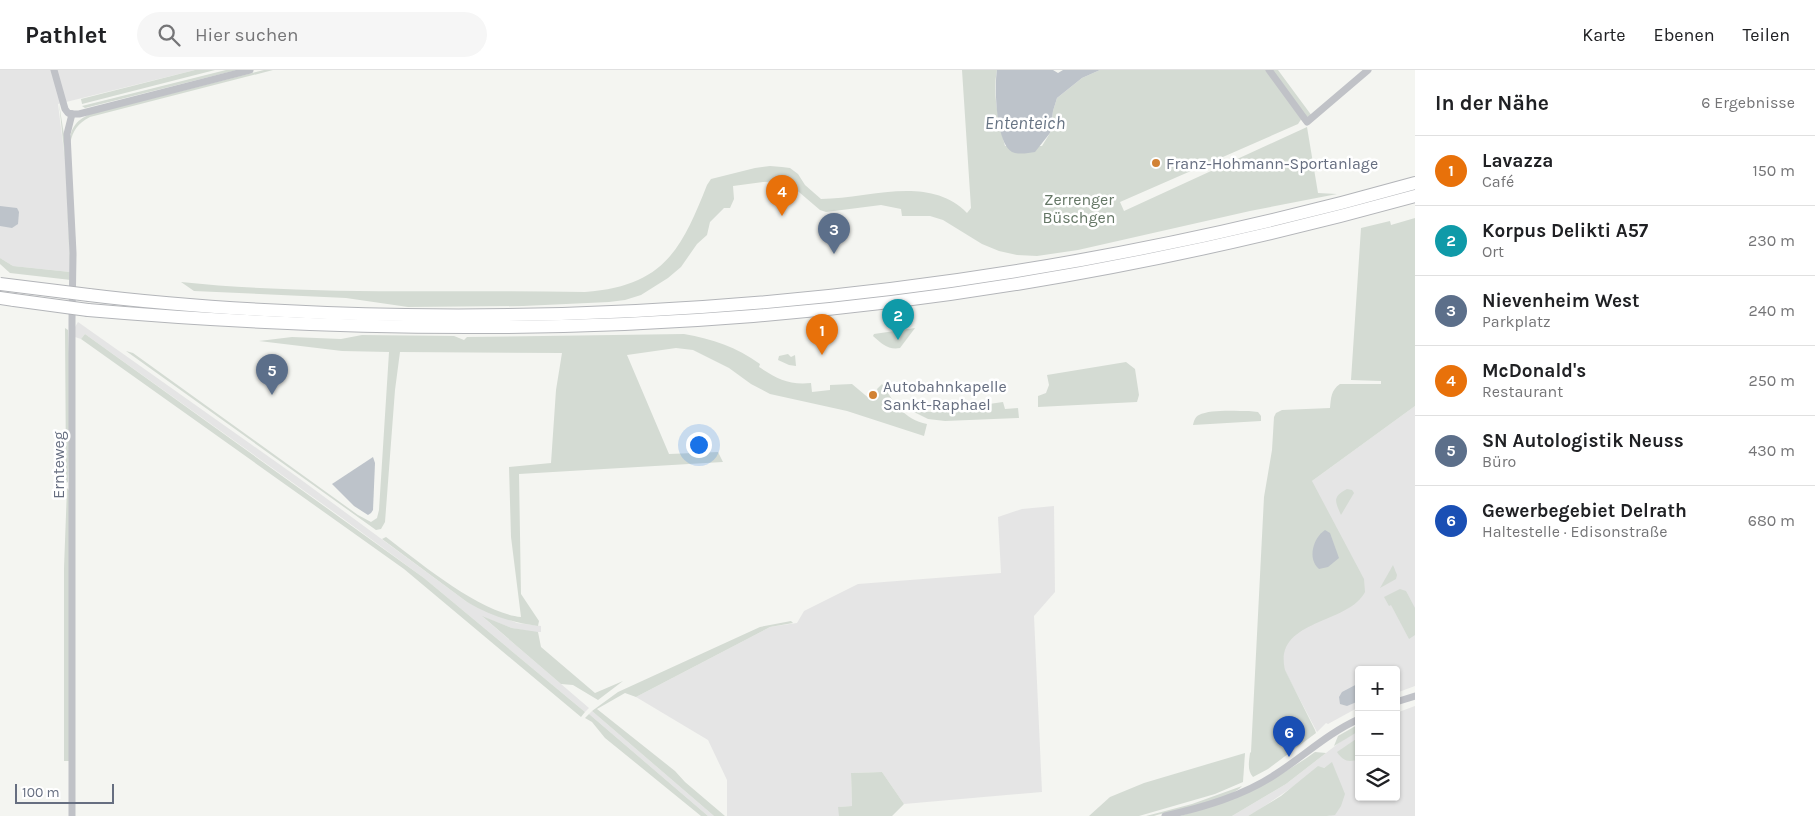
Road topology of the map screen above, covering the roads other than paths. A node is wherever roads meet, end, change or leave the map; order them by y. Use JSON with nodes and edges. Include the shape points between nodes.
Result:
{"nodes":[{"id":1,"x":54,"y":70,"type":"edge"},
{"id":2,"x":250,"y":70,"type":"edge"},
{"id":3,"x":1269,"y":70,"type":"edge"},
{"id":4,"x":1368,"y":70,"type":"edge"},
{"id":5,"x":72,"y":114,"type":"junction"},
{"id":6,"x":1415,"y":183,"type":"edge"},
{"id":7,"x":1415,"y":196,"type":"edge"},
{"id":8,"x":0,"y":284,"type":"edge"},
{"id":9,"x":0,"y":298,"type":"edge"},
{"id":10,"x":1415,"y":696,"type":"edge"},
{"id":11,"x":1400,"y":701,"type":"edge"},
{"id":12,"x":1355,"y":721,"type":"edge"},
{"id":13,"x":72,"y":816,"type":"edge"},
{"id":14,"x":1166,"y":816,"type":"edge"}],
"edges":[{"from":1,"to":5,"type":"street","via":[[65,109]]},
{"from":2,"to":5,"type":"street"},
{"from":3,"to":4,"type":"street","via":[[1308,122]]},
{"from":5,"to":13,"type":"street","name":"Ernteweg","via":[[67,134],[73,261]]},
{"from":6,"to":8,"type":"highway","bridge":true,"via":[[1267,223],[1131,252],[940,283],[756,304],[559,315],[281,311],[140,301]]},
{"from":7,"to":9,"type":"highway","bridge":true,"via":[[1221,246],[1096,271],[940,296],[757,316],[601,325],[465,328],[280,324],[88,310]]},
{"from":10,"to":11,"type":"street"},
{"from":12,"to":14,"type":"street","via":[[1267,779],[1226,799]]}]}
